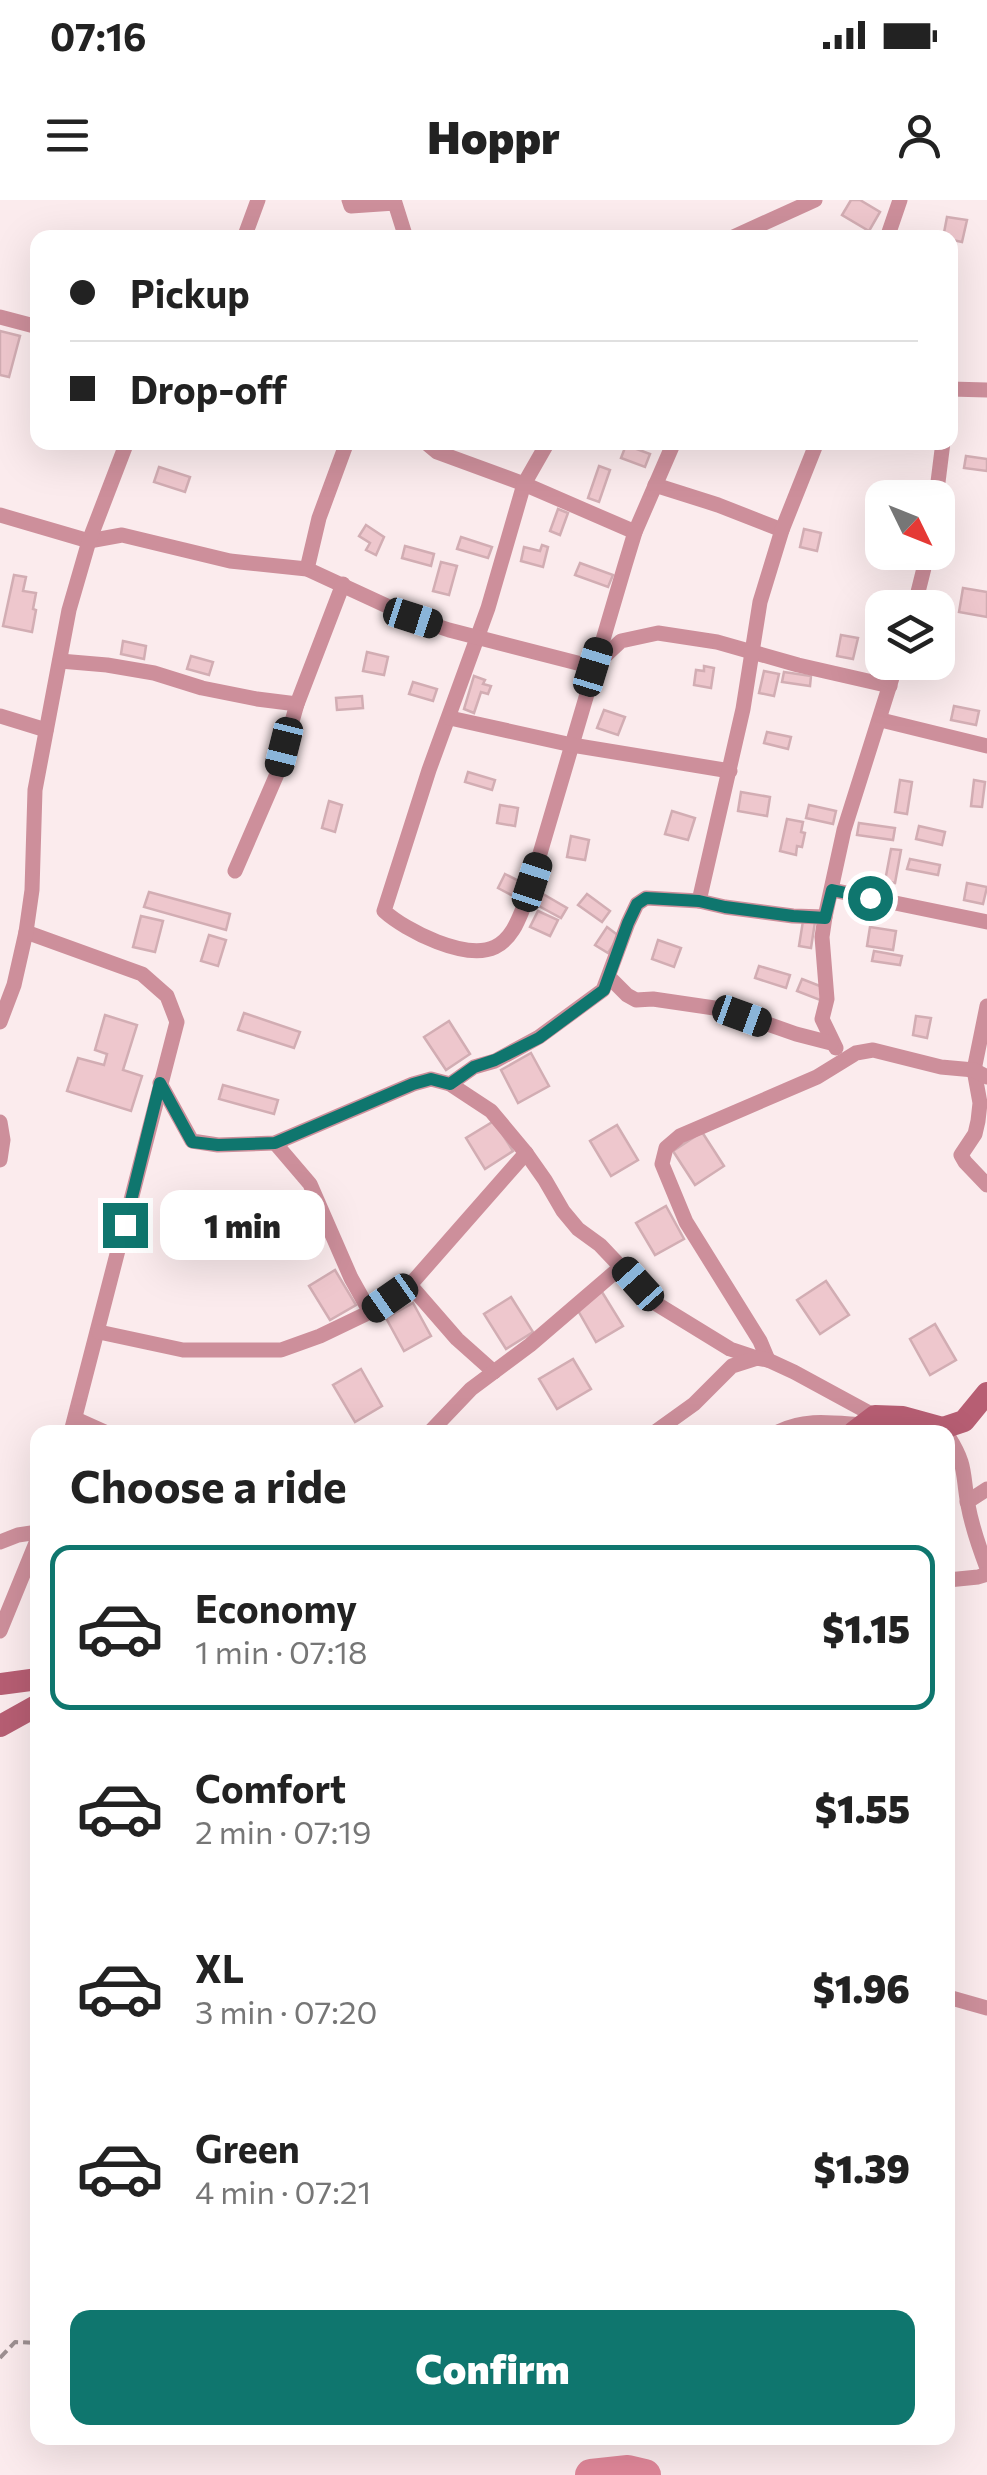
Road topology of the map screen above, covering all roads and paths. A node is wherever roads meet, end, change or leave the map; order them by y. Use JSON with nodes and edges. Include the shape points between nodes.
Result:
{"nodes":[{"id":1,"x":258,"y":200,"type":"edge"},
{"id":2,"x":350,"y":200,"type":"edge"},
{"id":3,"x":814,"y":200,"type":"edge"},
{"id":4,"x":900,"y":200,"type":"edge"},
{"id":5,"x":247,"y":230,"type":"edge"},
{"id":6,"x":404,"y":230,"type":"edge"},
{"id":7,"x":748,"y":230,"type":"edge"},
{"id":8,"x":890,"y":230,"type":"edge"},
{"id":9,"x":0,"y":317,"type":"edge"},
{"id":10,"x":30,"y":325,"type":"edge"},
{"id":11,"x":958,"y":389,"type":"edge"},
{"id":12,"x":987,"y":390,"type":"edge"},
{"id":13,"x":124,"y":450,"type":"edge"},
{"id":14,"x":345,"y":450,"type":"edge"},
{"id":15,"x":435,"y":450,"type":"edge"},
{"id":16,"x":543,"y":450,"type":"edge"},
{"id":17,"x":670,"y":450,"type":"edge"},
{"id":18,"x":814,"y":450,"type":"edge"},
{"id":19,"x":941,"y":450,"type":"edge"},
{"id":20,"x":938,"y":480,"type":"edge"},
{"id":21,"x":524,"y":484,"type":"junction"},
{"id":22,"x":655,"y":485,"type":"junction"},
{"id":23,"x":0,"y":516,"type":"edge"},
{"id":24,"x":782,"y":530,"type":"junction"},
{"id":25,"x":635,"y":532,"type":"junction"},
{"id":26,"x":89,"y":541,"type":"junction"},
{"id":27,"x":308,"y":569,"type":"junction"},
{"id":28,"x":343,"y":584,"type":"junction"},
{"id":29,"x":478,"y":638,"type":"junction"},
{"id":30,"x":751,"y":652,"type":"junction"},
{"id":31,"x":60,"y":661,"type":"junction"},
{"id":32,"x":593,"y":667,"type":"junction"},
{"id":33,"x":892,"y":680,"type":"edge"},
{"id":34,"x":890,"y":686,"type":"junction"},
{"id":35,"x":297,"y":704,"type":"junction"},
{"id":36,"x":0,"y":716,"type":"edge"},
{"id":37,"x":450,"y":718,"type":"junction"},
{"id":38,"x":880,"y":720,"type":"junction"},
{"id":39,"x":46,"y":730,"type":"junction"},
{"id":40,"x":572,"y":745,"type":"junction"},
{"id":41,"x":987,"y":746,"type":"edge"},
{"id":42,"x":730,"y":771,"type":"junction"},
{"id":43,"x":235,"y":871,"type":"dead end"},
{"id":44,"x":832,"y":890,"type":"junction"},
{"id":45,"x":699,"y":901,"type":"junction"},
{"id":46,"x":825,"y":918,"type":"junction"},
{"id":47,"x":987,"y":922,"type":"edge"},
{"id":48,"x":26,"y":932,"type":"junction"},
{"id":49,"x":609,"y":977,"type":"junction"},
{"id":50,"x":7,"y":982,"type":"edge"},
{"id":51,"x":987,"y":1006,"type":"edge"},
{"id":52,"x":0,"y":1022,"type":"edge"},
{"id":53,"x":832,"y":1043,"type":"junction"},
{"id":54,"x":844,"y":1059,"type":"junction"},
{"id":55,"x":980,"y":1073,"type":"edge"},
{"id":56,"x":160,"y":1083,"type":"junction"},
{"id":57,"x":450,"y":1084,"type":"junction"},
{"id":58,"x":0,"y":1122,"type":"edge"},
{"id":59,"x":275,"y":1143,"type":"junction"},
{"id":60,"x":526,"y":1153,"type":"junction"},
{"id":61,"x":0,"y":1160,"type":"edge"},
{"id":62,"x":987,"y":1185,"type":"edge"},
{"id":63,"x":622,"y":1266,"type":"junction"},
{"id":64,"x":410,"y":1285,"type":"junction"},
{"id":65,"x":370,"y":1312,"type":"junction"},
{"id":66,"x":99,"y":1332,"type":"junction"},
{"id":67,"x":762,"y":1359,"type":"junction"},
{"id":68,"x":494,"y":1372,"type":"junction"},
{"id":69,"x":987,"y":1393,"type":"edge"},
{"id":70,"x":864,"y":1424,"type":"edge"},
{"id":71,"x":74,"y":1425,"type":"edge"},
{"id":72,"x":437,"y":1425,"type":"edge"},
{"id":73,"x":666,"y":1425,"type":"edge"},
{"id":74,"x":794,"y":1425,"type":"edge"},
{"id":75,"x":925,"y":1425,"type":"edge"},
{"id":76,"x":955,"y":1426,"type":"edge"},
{"id":77,"x":955,"y":1448,"type":"edge"},
{"id":78,"x":987,"y":1488,"type":"edge"},
{"id":79,"x":967,"y":1502,"type":"junction"},
{"id":80,"x":30,"y":1535,"type":"edge"},
{"id":81,"x":0,"y":1542,"type":"edge"},
{"id":82,"x":30,"y":1555,"type":"edge"},
{"id":83,"x":987,"y":1571,"type":"edge"},
{"id":84,"x":955,"y":1579,"type":"edge"},
{"id":85,"x":0,"y":1631,"type":"edge"},
{"id":86,"x":30,"y":1680,"type":"edge"},
{"id":87,"x":0,"y":1684,"type":"edge"},
{"id":88,"x":30,"y":1709,"type":"edge"},
{"id":89,"x":0,"y":1726,"type":"edge"},
{"id":90,"x":955,"y":1999,"type":"edge"},
{"id":91,"x":987,"y":2008,"type":"edge"},
{"id":92,"x":30,"y":2343,"type":"edge"},
{"id":93,"x":0,"y":2358,"type":"edge"}],
"edges":[{"from":1,"to":5,"type":"street"},
{"from":2,"to":6,"type":"street","via":[[351,206],[395,202]]},
{"from":3,"to":7,"type":"street"},
{"from":4,"to":8,"type":"street"},
{"from":9,"to":10,"type":"street"},
{"from":11,"to":12,"type":"street"},
{"from":13,"to":26,"type":"street"},
{"from":14,"to":27,"type":"street"},
{"from":15,"to":21,"type":"street"},
{"from":16,"to":21,"type":"street"},
{"from":17,"to":22,"type":"street"},
{"from":18,"to":24,"type":"street"},
{"from":19,"to":20,"type":"street"},
{"from":21,"to":25,"type":"street"},
{"from":21,"to":29,"type":"street"},
{"from":22,"to":24,"type":"street"},
{"from":22,"to":25,"type":"street"},
{"from":23,"to":26,"type":"street"},
{"from":24,"to":30,"type":"street"},
{"from":25,"to":32,"type":"street"},
{"from":26,"to":27,"type":"street","via":[[122,535],[230,561]]},
{"from":26,"to":31,"type":"street"},
{"from":27,"to":28,"type":"street"},
{"from":28,"to":29,"type":"street","via":[[413,618]]},
{"from":28,"to":35,"type":"street"},
{"from":29,"to":32,"type":"street"},
{"from":29,"to":37,"type":"street"},
{"from":30,"to":32,"type":"street","via":[[658,633],[621,641]]},
{"from":30,"to":34,"type":"street"},
{"from":30,"to":42,"type":"street"},
{"from":31,"to":35,"type":"street"},
{"from":31,"to":39,"type":"street"},
{"from":32,"to":40,"type":"street"},
{"from":33,"to":34,"type":"street"},
{"from":34,"to":38,"type":"street"},
{"from":35,"to":43,"type":"street"},
{"from":36,"to":39,"type":"street"},
{"from":37,"to":40,"type":"street"},
{"from":37,"to":40,"type":"street","via":[[384,911],[443,944],[482,951],[514,931]]},
{"from":38,"to":41,"type":"street"},
{"from":38,"to":44,"type":"street"},
{"from":39,"to":48,"type":"street","via":[[34,790]]},
{"from":40,"to":42,"type":"street"},
{"from":42,"to":45,"type":"street"},
{"from":44,"to":46,"type":"street"},
{"from":44,"to":47,"type":"street"},
{"from":45,"to":46,"type":"street"},
{"from":45,"to":49,"type":"street","via":[[646,898],[637,904]]},
{"from":46,"to":53,"type":"street","via":[[822,1019]]},
{"from":48,"to":50,"type":"street"},
{"from":48,"to":56,"type":"street","via":[[142,974],[167,996],[177,1022]]},
{"from":49,"to":53,"type":"street","via":[[636,1000],[728,1010]]},
{"from":49,"to":57,"type":"street","via":[[604,990],[539,1038]]},
{"from":50,"to":52,"type":"street"},
{"from":51,"to":55,"type":"street"},
{"from":53,"to":54,"type":"street"},
{"from":54,"to":55,"type":"street","via":[[873,1050]]},
{"from":54,"to":67,"type":"street","via":[[666,1148],[662,1164],[686,1222],[760,1340]]},
{"from":55,"to":62,"type":"street","via":[[978,1121],[961,1156]]},
{"from":56,"to":59,"type":"street","via":[[192,1142]]},
{"from":56,"to":66,"type":"street"},
{"from":57,"to":59,"type":"street","via":[[413,1084]]},
{"from":57,"to":60,"type":"street","via":[[491,1111]]},
{"from":58,"to":61,"type":"street"},
{"from":59,"to":65,"type":"street","via":[[310,1184]]},
{"from":60,"to":63,"type":"street","via":[[562,1211]]},
{"from":60,"to":64,"type":"street"},
{"from":63,"to":67,"type":"street","via":[[654,1303],[730,1349]]},
{"from":63,"to":68,"type":"street"},
{"from":64,"to":65,"type":"street"},
{"from":64,"to":68,"type":"street"},
{"from":65,"to":66,"type":"street","via":[[281,1350],[182,1350]]},
{"from":66,"to":71,"type":"street"},
{"from":67,"to":70,"type":"street","via":[[794,1372]]},
{"from":67,"to":73,"type":"street","via":[[732,1366]]},
{"from":68,"to":72,"type":"street"},
{"from":69,"to":76,"type":"street"},
{"from":70,"to":74,"type":"street"},
{"from":70,"to":75,"type":"street","via":[[903,1417]]},
{"from":77,"to":79,"type":"street"},
{"from":78,"to":79,"type":"street"},
{"from":79,"to":83,"type":"street"},
{"from":80,"to":81,"type":"street"},
{"from":82,"to":85,"type":"street"},
{"from":83,"to":84,"type":"street"},
{"from":86,"to":87,"type":"street"},
{"from":88,"to":89,"type":"street"},
{"from":90,"to":91,"type":"street"},
{"from":92,"to":93,"type":"path","via":[[15,2342]]}]}
